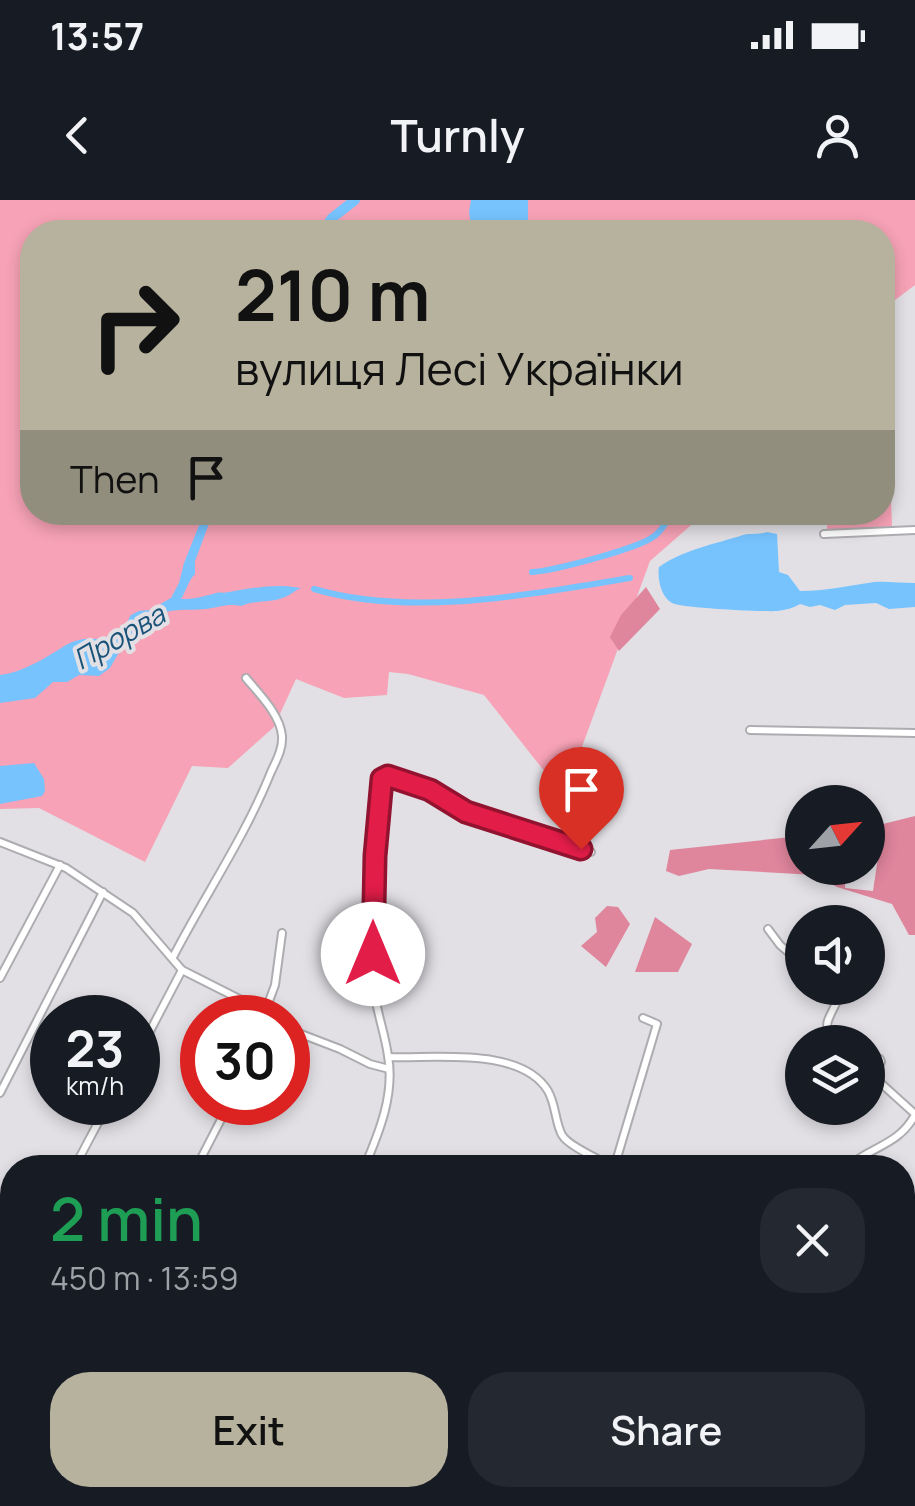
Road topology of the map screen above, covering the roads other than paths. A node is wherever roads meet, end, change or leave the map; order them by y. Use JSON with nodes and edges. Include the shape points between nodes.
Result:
{"nodes":[{"id":1,"x":915,"y":530,"type":"edge"},
{"id":2,"x":824,"y":534,"type":"dead end"},
{"id":3,"x":246,"y":678,"type":"dead end"},
{"id":4,"x":750,"y":730,"type":"dead end"},
{"id":5,"x":915,"y":733,"type":"edge"},
{"id":6,"x":0,"y":842,"type":"edge"},
{"id":7,"x":591,"y":852,"type":"dead end"},
{"id":8,"x":60,"y":865,"type":"junction"},
{"id":9,"x":103,"y":892,"type":"junction"},
{"id":10,"x":768,"y":929,"type":"dead end"},
{"id":11,"x":282,"y":934,"type":"dead end"},
{"id":12,"x":785,"y":949,"type":"edge"},
{"id":13,"x":173,"y":957,"type":"junction"},
{"id":14,"x":182,"y":970,"type":"junction"},
{"id":15,"x":0,"y":978,"type":"edge"},
{"id":16,"x":230,"y":995,"type":"edge"},
{"id":17,"x":272,"y":995,"type":"edge"},
{"id":18,"x":160,"y":1012,"type":"edge"},
{"id":19,"x":643,"y":1018,"type":"dead end"},
{"id":20,"x":310,"y":1037,"type":"edge"},
{"id":21,"x":389,"y":1057,"type":"junction"},
{"id":22,"x":389,"y":1069,"type":"junction"},
{"id":23,"x":885,"y":1087,"type":"edge"},
{"id":24,"x":0,"y":1093,"type":"edge"},
{"id":25,"x":915,"y":1114,"type":"edge"},
{"id":26,"x":97,"y":1125,"type":"edge"},
{"id":27,"x":218,"y":1125,"type":"edge"},
{"id":28,"x":81,"y":1155,"type":"edge"},
{"id":29,"x":203,"y":1155,"type":"edge"},
{"id":30,"x":369,"y":1155,"type":"edge"},
{"id":31,"x":591,"y":1155,"type":"edge"},
{"id":32,"x":618,"y":1155,"type":"edge"},
{"id":33,"x":863,"y":1155,"type":"edge"}],
"edges":[{"from":1,"to":2,"type":"street"},
{"from":3,"to":13,"type":"street","via":[[274,714],[282,745]]},
{"from":4,"to":5,"type":"street"},
{"from":6,"to":8,"type":"street"},
{"from":7,"to":21,"type":"street","via":[[466,812],[430,790],[382,779],[372,918],[376,1004]]},
{"from":8,"to":9,"type":"street"},
{"from":8,"to":15,"type":"street"},
{"from":9,"to":13,"type":"street","via":[[133,913]]},
{"from":9,"to":24,"type":"street"},
{"from":10,"to":12,"type":"street"},
{"from":11,"to":17,"type":"street"},
{"from":13,"to":14,"type":"street"},
{"from":14,"to":16,"type":"street"},
{"from":14,"to":18,"type":"street"},
{"from":19,"to":32,"type":"street","via":[[658,1024]]},
{"from":20,"to":22,"type":"street"},
{"from":21,"to":22,"type":"street"},
{"from":21,"to":31,"type":"street","via":[[480,1058],[529,1072],[553,1103],[561,1134]]},
{"from":22,"to":30,"type":"street","via":[[383,1118]]},
{"from":23,"to":25,"type":"street"},
{"from":25,"to":33,"type":"street","via":[[899,1136]]},
{"from":26,"to":28,"type":"street"},
{"from":27,"to":29,"type":"street"}]}
